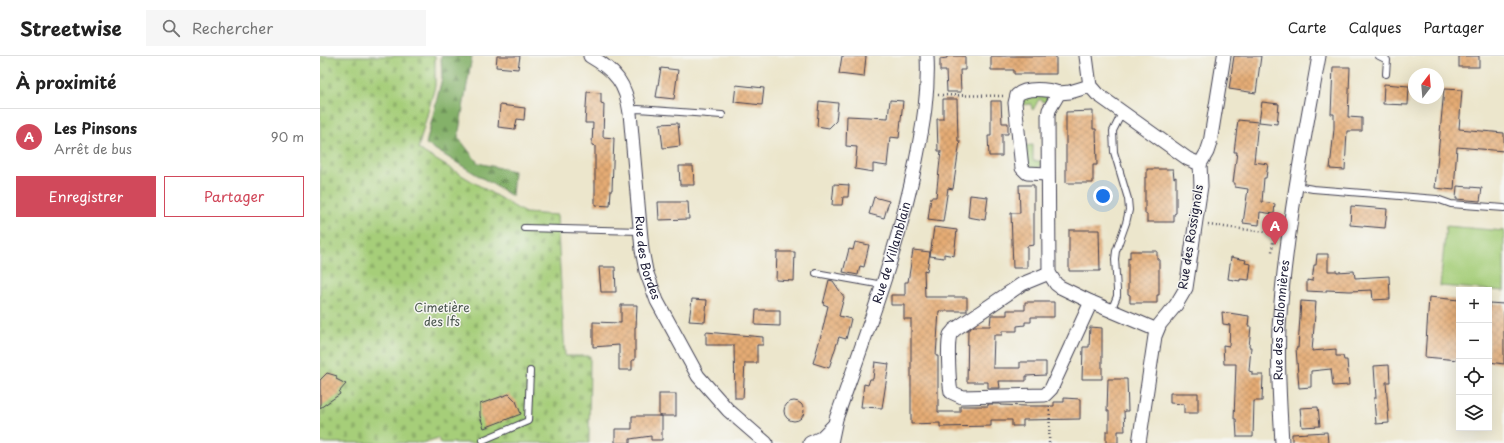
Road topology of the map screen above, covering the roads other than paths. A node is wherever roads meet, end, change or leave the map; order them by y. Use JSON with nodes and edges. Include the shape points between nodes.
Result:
{"nodes":[{"id":1,"x":590,"y":56,"type":"edge"},
{"id":2,"x":927,"y":56,"type":"edge"},
{"id":3,"x":1086,"y":56,"type":"edge"},
{"id":4,"x":1224,"y":56,"type":"edge"},
{"id":5,"x":1319,"y":56,"type":"edge"},
{"id":6,"x":1379,"y":56,"type":"edge"},
{"id":7,"x":1386,"y":74,"type":"dead end"},
{"id":8,"x":1090,"y":86,"type":"junction"},
{"id":9,"x":1059,"y":93,"type":"junction"},
{"id":10,"x":630,"y":110,"type":"junction"},
{"id":11,"x":1122,"y":113,"type":"junction"},
{"id":12,"x":722,"y":115,"type":"dead end"},
{"id":13,"x":1200,"y":164,"type":"junction"},
{"id":14,"x":1047,"y":174,"type":"junction"},
{"id":15,"x":1296,"y":186,"type":"junction"},
{"id":16,"x":1504,"y":208,"type":"edge"},
{"id":17,"x":524,"y":228,"type":"dead end"},
{"id":18,"x":640,"y":231,"type":"junction"},
{"id":19,"x":816,"y":273,"type":"dead end"},
{"id":20,"x":1049,"y":273,"type":"junction"},
{"id":21,"x":883,"y":285,"type":"junction"},
{"id":22,"x":1091,"y":302,"type":"junction"},
{"id":23,"x":1111,"y":311,"type":"junction"},
{"id":24,"x":1157,"y":330,"type":"junction"},
{"id":25,"x":530,"y":371,"type":"dead end"},
{"id":26,"x":834,"y":425,"type":"junction"},
{"id":27,"x":483,"y":440,"type":"dead end"},
{"id":28,"x":765,"y":442,"type":"edge"},
{"id":29,"x":810,"y":443,"type":"edge"},
{"id":30,"x":831,"y":443,"type":"edge"},
{"id":31,"x":1139,"y":443,"type":"edge"},
{"id":32,"x":1282,"y":443,"type":"edge"}],
"edges":[{"from":1,"to":10,"type":"street","name":"Rue des Bordes","via":[[604,65],[621,83]]},
{"from":2,"to":21,"type":"street","name":"Rue de Villamblain","via":[[922,132],[904,212]]},
{"from":3,"to":8,"type":"street"},
{"from":4,"to":13,"type":"street","via":[[1210,143]]},
{"from":5,"to":15,"type":"street","name":"Rue des Sablonnières"},
{"from":6,"to":7,"type":"lane","via":[[1386,60]]},
{"from":8,"to":9,"type":"street"},
{"from":8,"to":11,"type":"street"},
{"from":9,"to":14,"type":"street","via":[[1048,116]]},
{"from":9,"to":14,"type":"street","via":[[1052,90],[1026,90],[1020,93],[1015,103],[1022,168],[1028,173]]},
{"from":10,"to":12,"type":"lane"},
{"from":10,"to":18,"type":"street","name":"Rue des Bordes"},
{"from":11,"to":13,"type":"street","via":[[1188,159]]},
{"from":11,"to":23,"type":"lane","via":[[1113,131],[1114,152],[1129,210],[1116,251],[1117,290]]},
{"from":13,"to":24,"type":"street","name":"Rue des Rossignols","via":[[1201,186],[1186,288]]},
{"from":14,"to":20,"type":"street"},
{"from":15,"to":16,"type":"lane"},
{"from":15,"to":32,"type":"street","name":"Rue des Sablonnières","via":[[1279,329],[1278,377]]},
{"from":17,"to":18,"type":"lane"},
{"from":18,"to":28,"type":"street","name":"Rue des Bordes","via":[[646,271],[657,302],[698,376],[728,410]]},
{"from":19,"to":21,"type":"lane"},
{"from":20,"to":22,"type":"street","via":[[1056,284]]},
{"from":20,"to":22,"type":"street","via":[[1022,284],[954,330],[950,336],[951,392],[962,397],[1045,395],[1049,392]]},
{"from":21,"to":26,"type":"street","name":"Rue de Villamblain"},
{"from":22,"to":23,"type":"street"},
{"from":23,"to":24,"type":"street"},
{"from":24,"to":31,"type":"street","name":"Rue des Rossignols"},
{"from":25,"to":27,"type":"lane","via":[[528,421]]},
{"from":26,"to":29,"type":"street","via":[[821,438]]},
{"from":26,"to":30,"type":"street","name":"Rue de Villamblain"}]}
